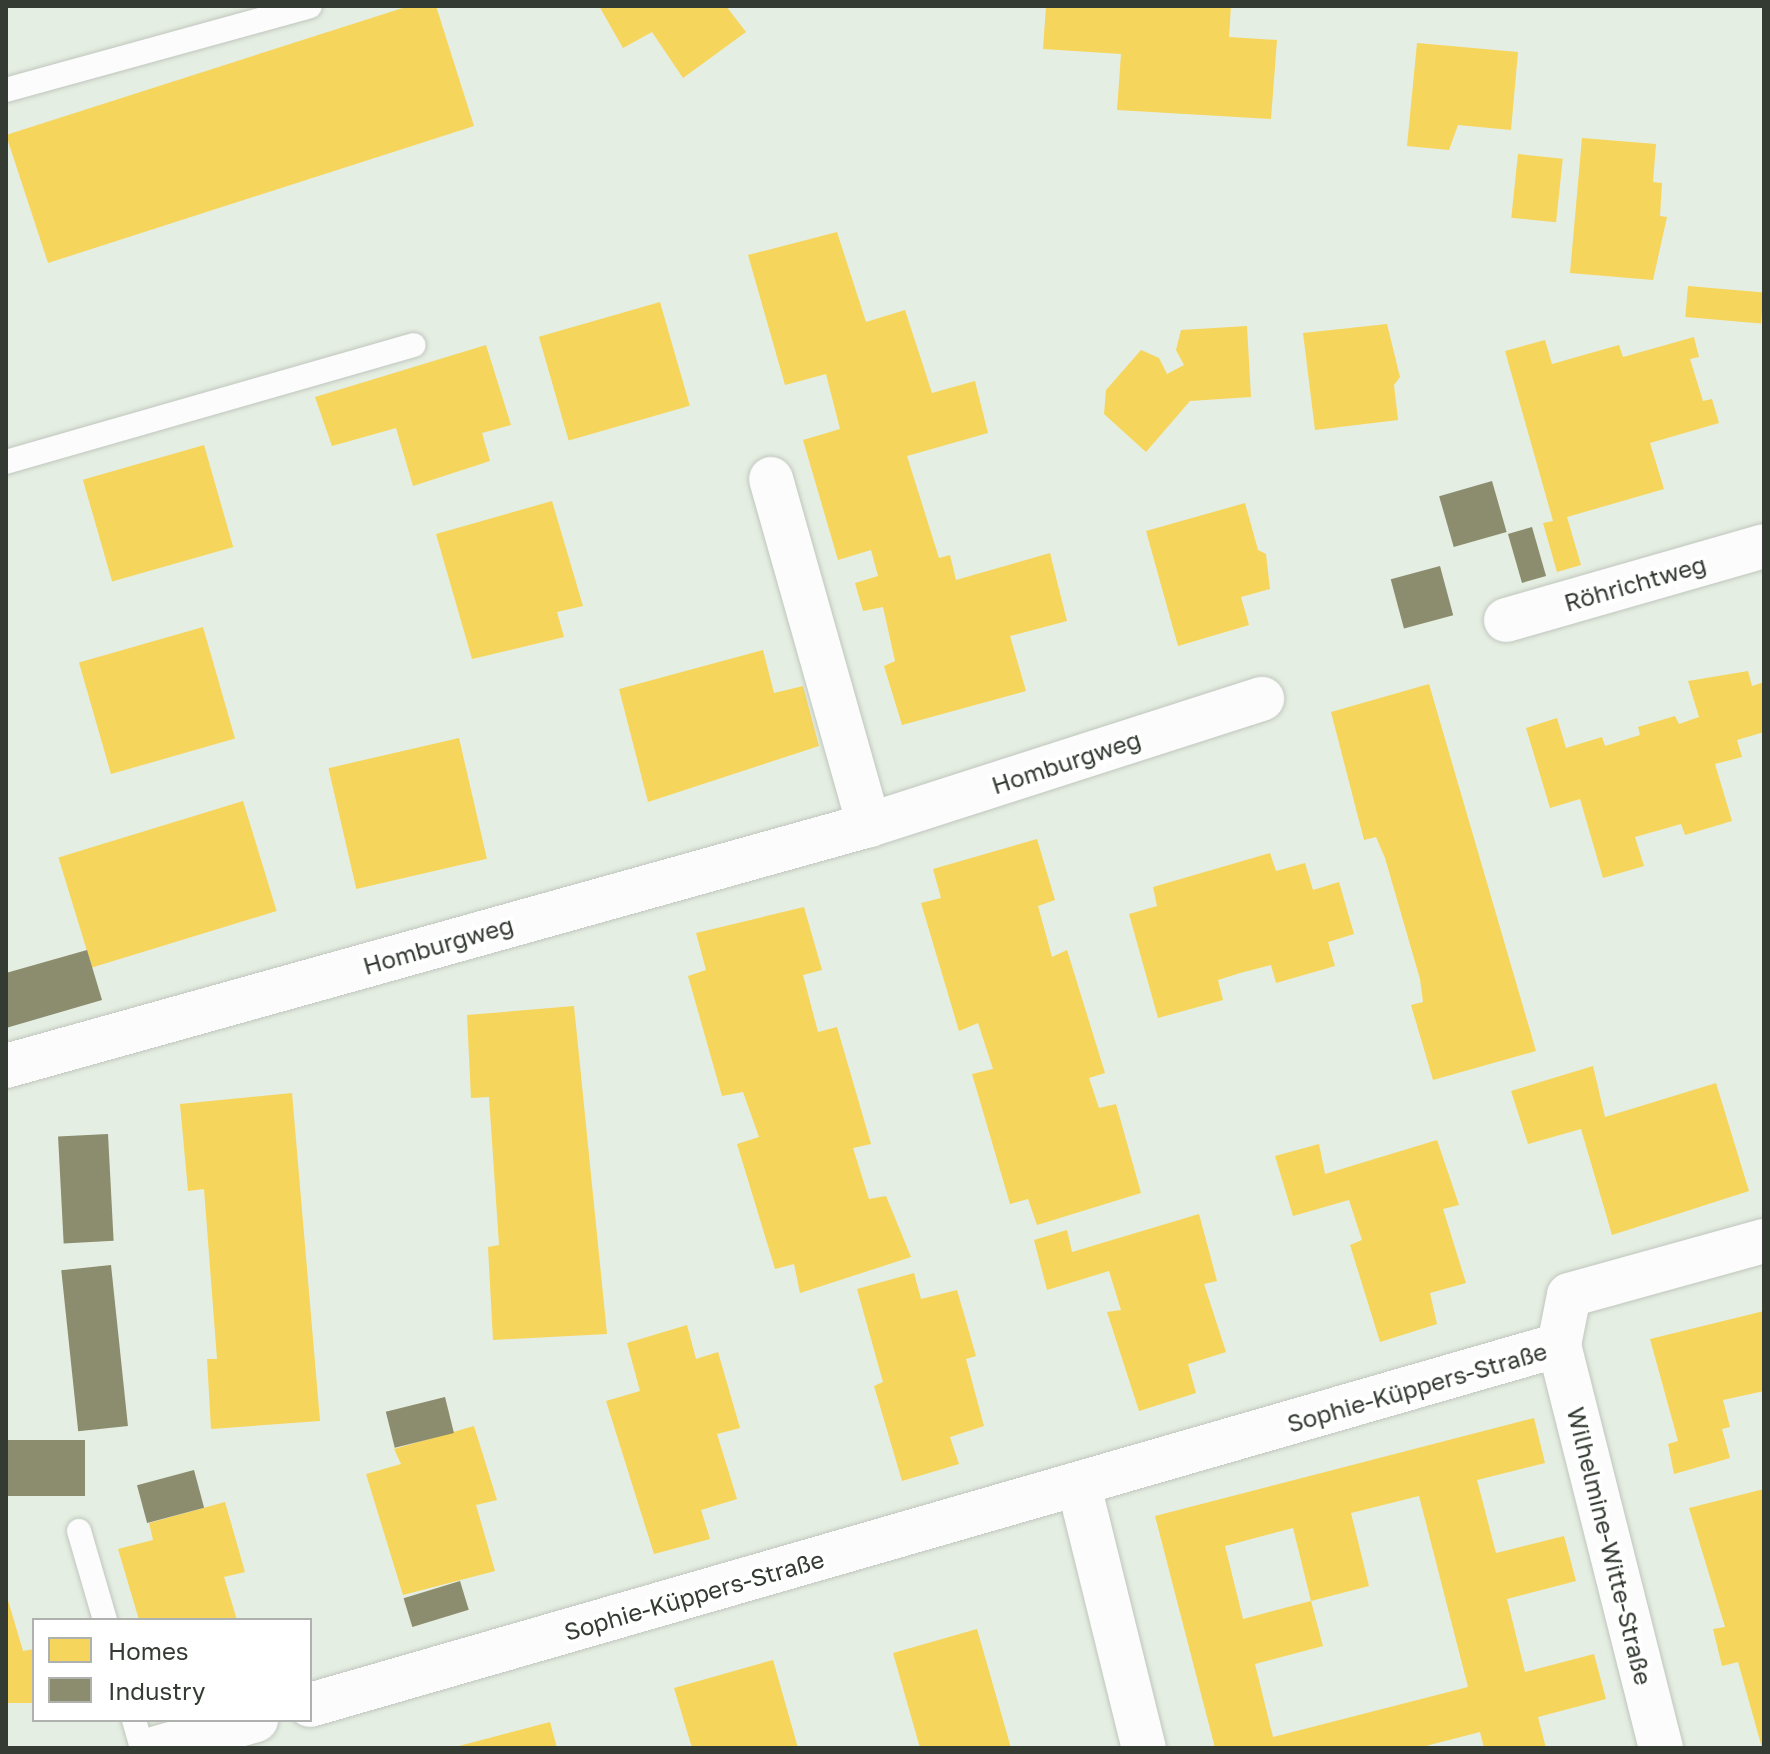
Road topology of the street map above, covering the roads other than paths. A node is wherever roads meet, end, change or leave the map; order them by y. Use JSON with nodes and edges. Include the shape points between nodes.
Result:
{"nodes":[{"id":1,"x":310,"y":6,"type":"edge"},
{"id":2,"x":6,"y":90,"type":"edge"},
{"id":3,"x":414,"y":345,"type":"dead end"},
{"id":4,"x":6,"y":462,"type":"edge"},
{"id":5,"x":771,"y":479,"type":"dead end"},
{"id":6,"x":1764,"y":546,"type":"edge"},
{"id":7,"x":1506,"y":620,"type":"dead end"},
{"id":8,"x":1262,"y":699,"type":"dead end"},
{"id":9,"x":869,"y":825,"type":"junction"},
{"id":10,"x":6,"y":1066,"type":"edge"},
{"id":11,"x":1764,"y":1241,"type":"edge"},
{"id":12,"x":1559,"y":1345,"type":"junction"},
{"id":13,"x":1079,"y":1486,"type":"junction"},
{"id":14,"x":79,"y":1531,"type":"dead end"},
{"id":15,"x":104,"y":1618,"type":"edge"},
{"id":16,"x":312,"y":1704,"type":"edge"},
{"id":17,"x":135,"y":1722,"type":"edge"},
{"id":18,"x":249,"y":1722,"type":"edge"},
{"id":19,"x":142,"y":1748,"type":"edge"},
{"id":20,"x":157,"y":1748,"type":"edge"},
{"id":21,"x":1144,"y":1748,"type":"edge"},
{"id":22,"x":1661,"y":1748,"type":"edge"}],
"edges":[{"from":1,"to":2,"type":"lane"},
{"from":3,"to":4,"type":"lane"},
{"from":5,"to":9,"type":"street"},
{"from":6,"to":7,"type":"street","name":"Röhrichtweg"},
{"from":8,"to":9,"type":"street","name":"Homburgweg"},
{"from":9,"to":10,"type":"street","name":"Homburgweg"},
{"from":11,"to":12,"type":"street","name":"Sophie-Küppers-Straße","via":[[1569,1295]]},
{"from":12,"to":13,"type":"street","name":"Sophie-Küppers-Straße"},
{"from":12,"to":22,"type":"street","name":"Wilhelmine-Witte-Straße"},
{"from":13,"to":16,"type":"street","name":"Sophie-Küppers-Straße"},
{"from":13,"to":21,"type":"street"},
{"from":14,"to":15,"type":"lane"},
{"from":17,"to":19,"type":"lane"},
{"from":18,"to":20,"type":"street"}]}
